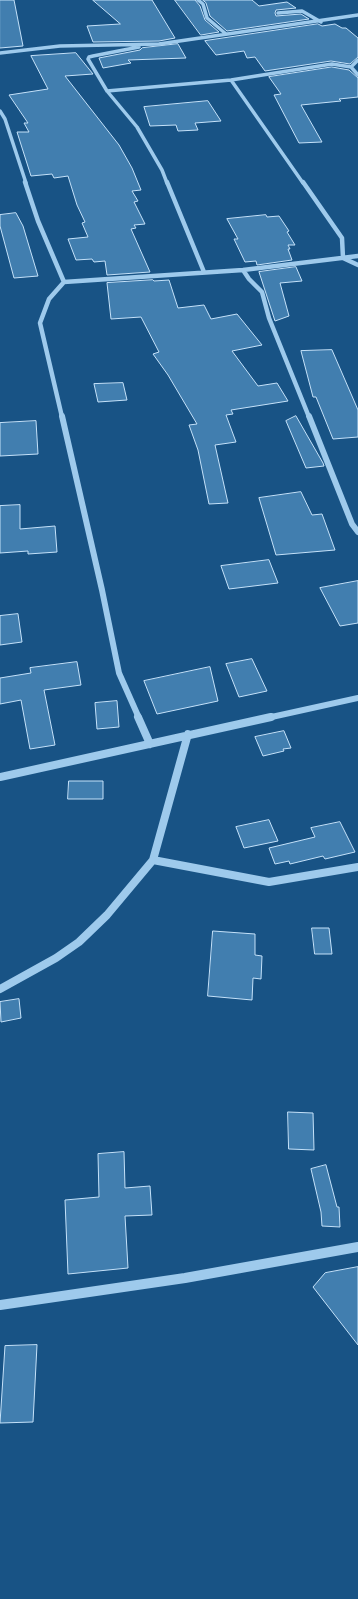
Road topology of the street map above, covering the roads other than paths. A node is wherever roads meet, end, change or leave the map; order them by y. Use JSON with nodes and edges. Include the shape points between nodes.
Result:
{"nodes":[{"id":1,"x":198,"y":0,"type":"edge"},
{"id":2,"x":278,"y":13,"type":"dead end"},
{"id":3,"x":358,"y":15,"type":"edge"},
{"id":4,"x":321,"y":22,"type":"junction"},
{"id":5,"x":226,"y":34,"type":"junction"},
{"id":6,"x":159,"y":44,"type":"junction"},
{"id":7,"x":0,"y":53,"type":"edge"},
{"id":8,"x":358,"y":60,"type":"edge"},
{"id":9,"x":351,"y":67,"type":"junction"},
{"id":10,"x":358,"y":75,"type":"edge"},
{"id":11,"x":232,"y":80,"type":"junction"},
{"id":12,"x":107,"y":91,"type":"junction"},
{"id":13,"x":0,"y":111,"type":"edge"},
{"id":14,"x":358,"y":256,"type":"edge"},
{"id":15,"x":343,"y":258,"type":"junction"},
{"id":16,"x":358,"y":265,"type":"edge"},
{"id":17,"x":243,"y":270,"type":"junction"},
{"id":18,"x":204,"y":272,"type":"junction"},
{"id":19,"x":64,"y":282,"type":"junction"},
{"id":20,"x":358,"y":532,"type":"edge"},
{"id":21,"x":358,"y":698,"type":"edge"},
{"id":22,"x":188,"y":734,"type":"junction"},
{"id":23,"x":150,"y":744,"type":"junction"},
{"id":24,"x":0,"y":777,"type":"edge"},
{"id":25,"x":153,"y":860,"type":"junction"},
{"id":26,"x":358,"y":867,"type":"edge"},
{"id":27,"x":0,"y":989,"type":"edge"},
{"id":28,"x":358,"y":1247,"type":"edge"},
{"id":29,"x":0,"y":1306,"type":"edge"}],
"edges":[{"from":1,"to":5,"type":"street","via":[[203,4],[206,18]]},
{"from":2,"to":4,"type":"street","via":[[302,11]]},
{"from":3,"to":4,"type":"street"},
{"from":4,"to":5,"type":"street"},
{"from":5,"to":6,"type":"street"},
{"from":6,"to":7,"type":"street","via":[[60,46]]},
{"from":6,"to":12,"type":"street","via":[[89,57]]},
{"from":8,"to":9,"type":"street"},
{"from":9,"to":10,"type":"street"},
{"from":9,"to":11,"type":"street","via":[[332,64]]},
{"from":11,"to":12,"type":"street"},
{"from":11,"to":15,"type":"street","via":[[342,238]]},
{"from":12,"to":18,"type":"street","via":[[137,128],[162,170]]},
{"from":13,"to":19,"type":"street","via":[[5,119],[38,221]]},
{"from":14,"to":15,"type":"street"},
{"from":15,"to":16,"type":"street"},
{"from":15,"to":17,"type":"street"},
{"from":17,"to":18,"type":"street"},
{"from":17,"to":20,"type":"street","via":[[262,292],[352,524]]},
{"from":18,"to":19,"type":"street"},
{"from":19,"to":23,"type":"street","via":[[49,299],[40,323],[102,590],[118,673]]},
{"from":21,"to":22,"type":"street"},
{"from":22,"to":23,"type":"street"},
{"from":22,"to":25,"type":"street"},
{"from":23,"to":24,"type":"street"},
{"from":25,"to":26,"type":"street","via":[[269,882]]},
{"from":25,"to":27,"type":"street","via":[[107,916],[79,942]]},
{"from":28,"to":29,"type":"street","via":[[184,1278]]}]}
